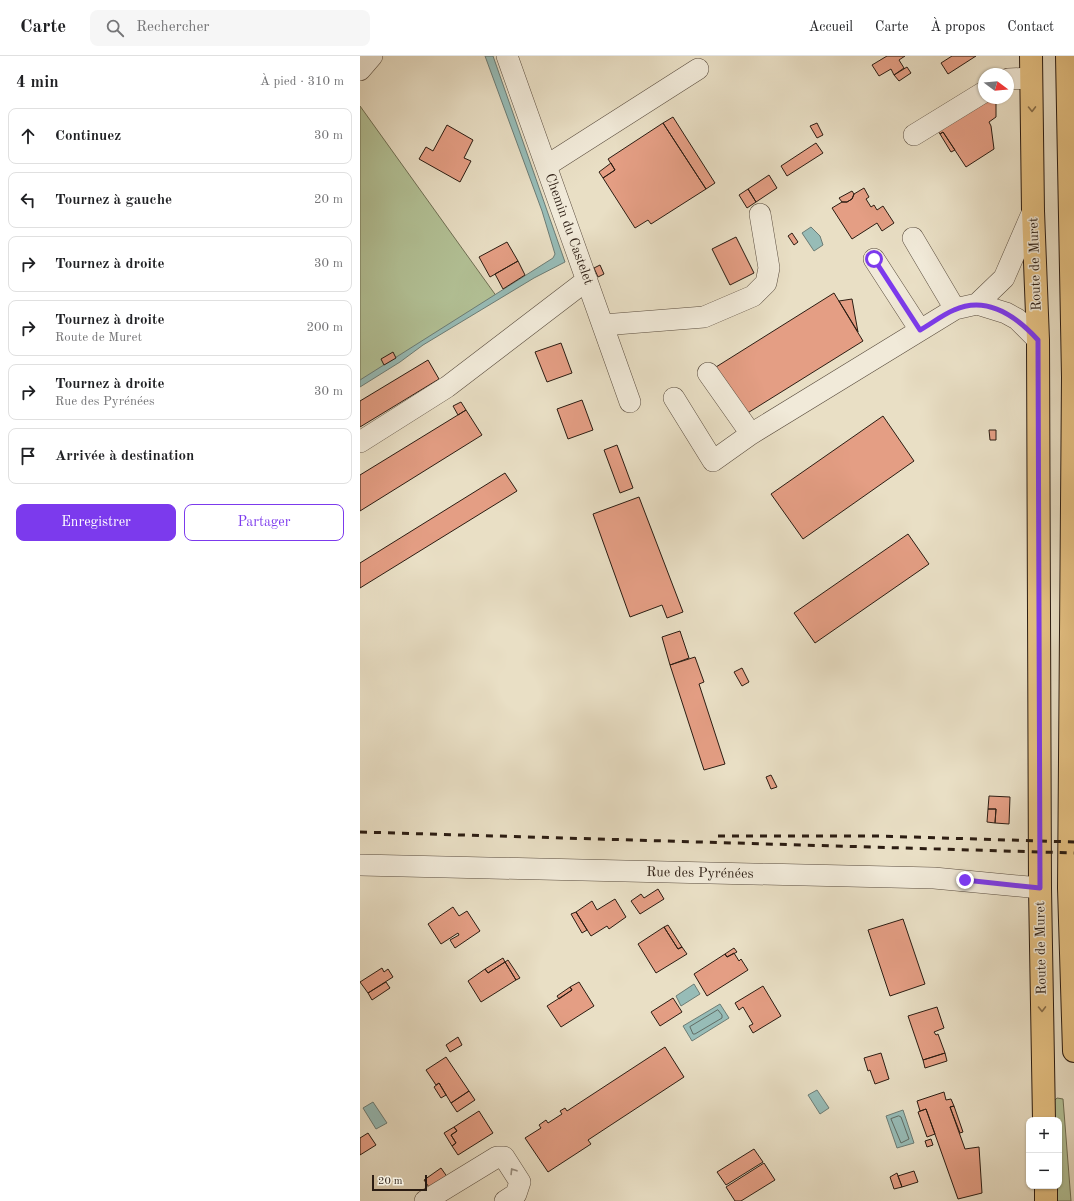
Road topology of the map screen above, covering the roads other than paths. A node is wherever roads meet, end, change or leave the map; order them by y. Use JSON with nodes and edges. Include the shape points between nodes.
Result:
{"nodes":[{"id":1,"x":372,"y":56,"type":"edge"},
{"id":2,"x":507,"y":56,"type":"edge"},
{"id":3,"x":1031,"y":56,"type":"edge"},
{"id":4,"x":1067,"y":56,"type":"edge"},
{"id":5,"x":698,"y":69,"type":"dead end"},
{"id":6,"x":360,"y":70,"type":"edge"},
{"id":7,"x":1031,"y":78,"type":"junction"},
{"id":8,"x":1014,"y":79,"type":"edge"},
{"id":9,"x":978,"y":96,"type":"edge"},
{"id":10,"x":914,"y":136,"type":"dead end"},
{"id":11,"x":546,"y":166,"type":"junction"},
{"id":12,"x":1033,"y":211,"type":"junction"},
{"id":13,"x":760,"y":214,"type":"dead end"},
{"id":14,"x":913,"y":238,"type":"dead end"},
{"id":15,"x":874,"y":259,"type":"dead end"},
{"id":16,"x":587,"y":280,"type":"junction"},
{"id":17,"x":977,"y":304,"type":"junction"},
{"id":18,"x":955,"y":309,"type":"junction"},
{"id":19,"x":603,"y":326,"type":"junction"},
{"id":20,"x":920,"y":330,"type":"junction"},
{"id":21,"x":1038,"y":340,"type":"junction"},
{"id":22,"x":708,"y":373,"type":"dead end"},
{"id":23,"x":674,"y":398,"type":"dead end"},
{"id":24,"x":630,"y":402,"type":"dead end"},
{"id":25,"x":751,"y":434,"type":"junction"},
{"id":26,"x":360,"y":442,"type":"edge"},
{"id":27,"x":360,"y":865,"type":"edge"},
{"id":28,"x":1040,"y":888,"type":"junction"},
{"id":29,"x":1074,"y":1051,"type":"edge"},
{"id":30,"x":1044,"y":1117,"type":"edge"},
{"id":31,"x":1046,"y":1189,"type":"edge"},
{"id":32,"x":425,"y":1201,"type":"edge"},
{"id":33,"x":505,"y":1201,"type":"edge"},
{"id":34,"x":1046,"y":1201,"type":"edge"}],
"edges":[{"from":1,"to":6,"type":"street"},
{"from":2,"to":11,"type":"street","name":"Chemin du Castelet"},
{"from":3,"to":7,"type":"main road","name":"Route de Muret"},
{"from":4,"to":29,"type":"main road","via":[[1073,377],[1069,888]]},
{"from":5,"to":11,"type":"street"},
{"from":7,"to":8,"type":"street"},
{"from":7,"to":12,"type":"main road","name":"Route de Muret","one_way":true},
{"from":9,"to":10,"type":"street"},
{"from":11,"to":16,"type":"street","name":"Chemin du Castelet"},
{"from":12,"to":17,"type":"street","via":[[1004,278]]},
{"from":12,"to":21,"type":"main road","name":"Route de Muret"},
{"from":13,"to":19,"type":"street","via":[[769,268],[766,283],[753,296],[704,318]]},
{"from":14,"to":18,"type":"street"},
{"from":15,"to":20,"type":"street"},
{"from":16,"to":19,"type":"street","name":"Chemin du Castelet"},
{"from":16,"to":26,"type":"street","via":[[447,387]]},
{"from":17,"to":18,"type":"street"},
{"from":17,"to":21,"type":"street","via":[[1017,319]]},
{"from":18,"to":20,"type":"street"},
{"from":19,"to":24,"type":"street","name":"Chemin du Castelet"},
{"from":20,"to":25,"type":"street"},
{"from":21,"to":28,"type":"main road","name":"Route de Muret"},
{"from":22,"to":25,"type":"street"},
{"from":23,"to":25,"type":"street","via":[[713,461]]},
{"from":27,"to":28,"type":"street","name":"Rue des Pyrénées","via":[[934,878]]},
{"from":28,"to":30,"type":"main road","name":"Route de Muret","one_way":true},
{"from":31,"to":34,"type":"main road"},
{"from":33,"to":32,"type":"street","one_way":true,"via":[[516,1194],[520,1182],[504,1157],[497,1157]]}]}
